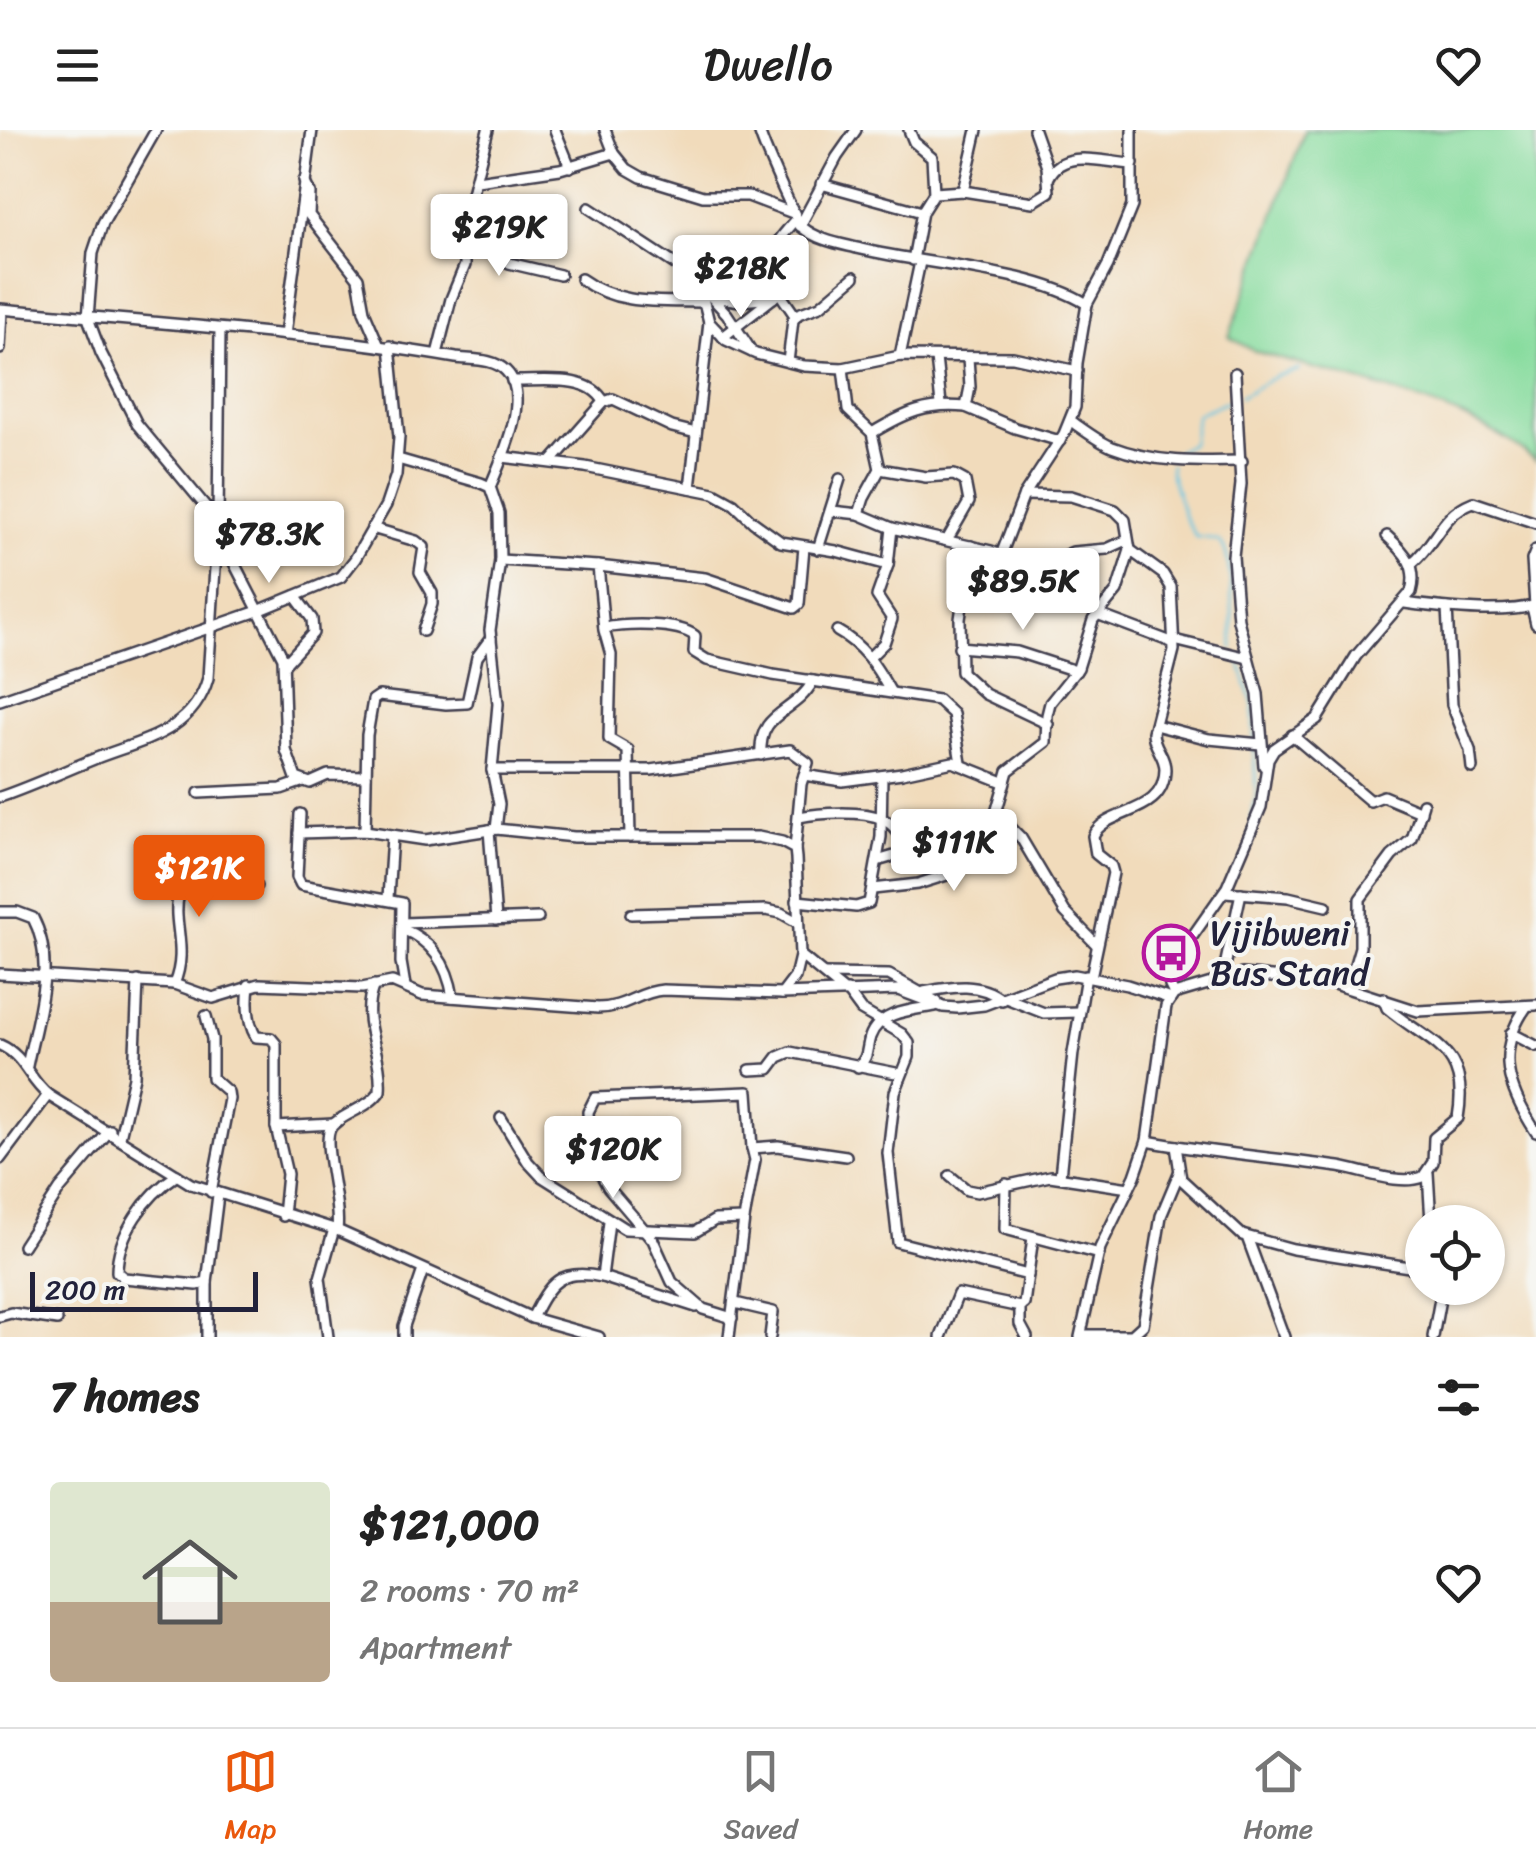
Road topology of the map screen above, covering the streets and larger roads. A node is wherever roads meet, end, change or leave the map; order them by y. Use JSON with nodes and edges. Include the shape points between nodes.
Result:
{"nodes":[{"id":1,"x":156,"y":130,"type":"edge"},
{"id":2,"x":312,"y":130,"type":"edge"},
{"id":3,"x":488,"y":130,"type":"edge"},
{"id":4,"x":555,"y":130,"type":"edge"},
{"id":5,"x":605,"y":130,"type":"edge"},
{"id":6,"x":758,"y":130,"type":"edge"},
{"id":7,"x":856,"y":130,"type":"edge"},
{"id":8,"x":909,"y":130,"type":"edge"},
{"id":9,"x":977,"y":130,"type":"edge"},
{"id":10,"x":1034,"y":130,"type":"edge"},
{"id":11,"x":1132,"y":130,"type":"edge"},
{"id":12,"x":614,"y":153,"type":"junction"},
{"id":13,"x":1133,"y":164,"type":"junction"},
{"id":14,"x":570,"y":166,"type":"junction"},
{"id":15,"x":1049,"y":177,"type":"junction"},
{"id":16,"x":304,"y":180,"type":"junction"},
{"id":17,"x":477,"y":180,"type":"junction"},
{"id":18,"x":822,"y":184,"type":"junction"},
{"id":19,"x":963,"y":191,"type":"junction"},
{"id":20,"x":934,"y":193,"type":"junction"},
{"id":21,"x":589,"y":208,"type":"dead end"},
{"id":22,"x":922,"y":212,"type":"junction"},
{"id":23,"x":796,"y":220,"type":"junction"},
{"id":24,"x":466,"y":230,"type":"junction"},
{"id":25,"x":917,"y":261,"type":"junction"},
{"id":26,"x":560,"y":275,"type":"dead end"},
{"id":27,"x":854,"y":277,"type":"dead end"},
{"id":28,"x":581,"y":279,"type":"dead end"},
{"id":29,"x":776,"y":296,"type":"junction"},
{"id":30,"x":707,"y":299,"type":"junction"},
{"id":31,"x":1087,"y":304,"type":"junction"},
{"id":32,"x":1,"y":310,"type":"edge"},
{"id":33,"x":796,"y":317,"type":"junction"},
{"id":34,"x":88,"y":318,"type":"junction"},
{"id":35,"x":709,"y":322,"type":"junction"},
{"id":36,"x":736,"y":326,"type":"junction"},
{"id":37,"x":220,"y":329,"type":"junction"},
{"id":38,"x":285,"y":335,"type":"junction"},
{"id":39,"x":723,"y":337,"type":"junction"},
{"id":40,"x":384,"y":346,"type":"junction"},
{"id":41,"x":0,"y":349,"type":"edge"},
{"id":42,"x":752,"y":352,"type":"junction"},
{"id":43,"x":438,"y":354,"type":"junction"},
{"id":44,"x":900,"y":356,"type":"junction"},
{"id":45,"x":936,"y":358,"type":"junction"},
{"id":46,"x":968,"y":358,"type":"junction"},
{"id":47,"x":788,"y":362,"type":"junction"},
{"id":48,"x":843,"y":368,"type":"junction"},
{"id":49,"x":1077,"y":371,"type":"junction"},
{"id":50,"x":1235,"y":374,"type":"dead end"},
{"id":51,"x":512,"y":380,"type":"junction"},
{"id":52,"x":604,"y":402,"type":"junction"},
{"id":53,"x":941,"y":404,"type":"junction"},
{"id":54,"x":966,"y":407,"type":"junction"},
{"id":55,"x":1070,"y":421,"type":"junction"},
{"id":56,"x":696,"y":432,"type":"junction"},
{"id":57,"x":872,"y":433,"type":"junction"},
{"id":58,"x":1060,"y":441,"type":"junction"},
{"id":59,"x":502,"y":457,"type":"junction"},
{"id":60,"x":398,"y":459,"type":"junction"},
{"id":61,"x":551,"y":462,"type":"junction"},
{"id":62,"x":1242,"y":462,"type":"junction"},
{"id":63,"x":880,"y":469,"type":"junction"},
{"id":64,"x":840,"y":478,"type":"dead end"},
{"id":65,"x":490,"y":487,"type":"junction"},
{"id":66,"x":690,"y":488,"type":"junction"},
{"id":67,"x":1024,"y":496,"type":"junction"},
{"id":68,"x":832,"y":511,"type":"junction"},
{"id":69,"x":859,"y":514,"type":"junction"},
{"id":70,"x":217,"y":524,"type":"junction"},
{"id":71,"x":1536,"y":524,"type":"edge"},
{"id":72,"x":372,"y":528,"type":"junction"},
{"id":73,"x":892,"y":528,"type":"junction"},
{"id":74,"x":1387,"y":536,"type":"dead end"},
{"id":75,"x":947,"y":540,"type":"junction"},
{"id":76,"x":1128,"y":545,"type":"junction"},
{"id":77,"x":970,"y":546,"type":"junction"},
{"id":78,"x":804,"y":547,"type":"junction"},
{"id":79,"x":818,"y":549,"type":"junction"},
{"id":80,"x":1536,"y":550,"type":"edge"},
{"id":81,"x":1001,"y":555,"type":"junction"},
{"id":82,"x":500,"y":560,"type":"junction"},
{"id":83,"x":1412,"y":564,"type":"junction"},
{"id":84,"x":598,"y":566,"type":"junction"},
{"id":85,"x":888,"y":566,"type":"junction"},
{"id":86,"x":296,"y":596,"type":"junction"},
{"id":87,"x":1405,"y":603,"type":"junction"},
{"id":88,"x":1534,"y":606,"type":"edge"},
{"id":89,"x":1447,"y":608,"type":"junction"},
{"id":90,"x":258,"y":610,"type":"junction"},
{"id":91,"x":1097,"y":614,"type":"junction"},
{"id":92,"x":1536,"y":624,"type":"edge"},
{"id":93,"x":210,"y":627,"type":"junction"},
{"id":94,"x":604,"y":628,"type":"junction"},
{"id":95,"x":423,"y":631,"type":"dead end"},
{"id":96,"x":837,"y":632,"type":"dead end"},
{"id":97,"x":491,"y":638,"type":"junction"},
{"id":98,"x":1174,"y":642,"type":"junction"},
{"id":99,"x":959,"y":646,"type":"junction"},
{"id":100,"x":870,"y":658,"type":"junction"},
{"id":101,"x":1248,"y":658,"type":"junction"},
{"id":102,"x":284,"y":665,"type":"junction"},
{"id":103,"x":1076,"y":671,"type":"junction"},
{"id":104,"x":813,"y":682,"type":"junction"},
{"id":105,"x":890,"y":691,"type":"junction"},
{"id":106,"x":0,"y":700,"type":"edge"},
{"id":107,"x":1048,"y":724,"type":"junction"},
{"id":108,"x":1155,"y":726,"type":"junction"},
{"id":109,"x":1292,"y":735,"type":"junction"},
{"id":110,"x":1261,"y":744,"type":"junction"},
{"id":111,"x":761,"y":755,"type":"junction"},
{"id":112,"x":960,"y":763,"type":"junction"},
{"id":113,"x":1472,"y":768,"type":"dead end"},
{"id":114,"x":492,"y":770,"type":"junction"},
{"id":115,"x":628,"y":770,"type":"junction"},
{"id":116,"x":1265,"y":774,"type":"junction"},
{"id":117,"x":804,"y":775,"type":"junction"},
{"id":118,"x":366,"y":776,"type":"junction"},
{"id":119,"x":882,"y":776,"type":"junction"},
{"id":120,"x":302,"y":782,"type":"junction"},
{"id":121,"x":1003,"y":782,"type":"junction"},
{"id":122,"x":199,"y":793,"type":"dead end"},
{"id":123,"x":0,"y":798,"type":"edge"},
{"id":124,"x":300,"y":814,"type":"dead end"},
{"id":125,"x":798,"y":817,"type":"junction"},
{"id":126,"x":882,"y":819,"type":"junction"},
{"id":127,"x":968,"y":820,"type":"dead end"},
{"id":128,"x":493,"y":829,"type":"junction"},
{"id":129,"x":365,"y":832,"type":"junction"},
{"id":130,"x":299,"y":833,"type":"junction"},
{"id":131,"x":392,"y":836,"type":"junction"},
{"id":132,"x":630,"y":837,"type":"junction"},
{"id":133,"x":794,"y":849,"type":"junction"},
{"id":134,"x":962,"y":849,"type":"junction"},
{"id":135,"x":908,"y":850,"type":"junction"},
{"id":136,"x":877,"y":860,"type":"junction"},
{"id":137,"x":256,"y":886,"type":"dead end"},
{"id":138,"x":873,"y":889,"type":"junction"},
{"id":139,"x":1224,"y":892,"type":"junction"},
{"id":140,"x":1241,"y":893,"type":"junction"},
{"id":141,"x":388,"y":898,"type":"junction"},
{"id":142,"x":797,"y":902,"type":"junction"},
{"id":143,"x":1326,"y":906,"type":"dead end"},
{"id":144,"x":0,"y":912,"type":"edge"},
{"id":145,"x":630,"y":914,"type":"dead end"},
{"id":146,"x":538,"y":918,"type":"dead end"},
{"id":147,"x":496,"y":920,"type":"junction"},
{"id":148,"x":796,"y":922,"type":"junction"},
{"id":149,"x":403,"y":926,"type":"junction"},
{"id":150,"x":1096,"y":944,"type":"junction"},
{"id":151,"x":800,"y":955,"type":"junction"},
{"id":152,"x":0,"y":974,"type":"edge"},
{"id":153,"x":824,"y":974,"type":"junction"},
{"id":154,"x":43,"y":977,"type":"junction"},
{"id":155,"x":1088,"y":977,"type":"junction"},
{"id":156,"x":1222,"y":980,"type":"junction"},
{"id":157,"x":138,"y":981,"type":"junction"},
{"id":158,"x":174,"y":984,"type":"junction"},
{"id":159,"x":249,"y":985,"type":"junction"},
{"id":160,"x":374,"y":985,"type":"junction"},
{"id":161,"x":405,"y":986,"type":"junction"},
{"id":162,"x":1348,"y":988,"type":"junction"},
{"id":163,"x":845,"y":991,"type":"junction"},
{"id":164,"x":923,"y":992,"type":"junction"},
{"id":165,"x":782,"y":994,"type":"junction"},
{"id":166,"x":1171,"y":996,"type":"junction"},
{"id":167,"x":453,"y":997,"type":"junction"},
{"id":168,"x":1383,"y":998,"type":"junction"},
{"id":169,"x":1004,"y":999,"type":"junction"},
{"id":170,"x":940,"y":1006,"type":"junction"},
{"id":171,"x":1531,"y":1006,"type":"edge"},
{"id":172,"x":1079,"y":1012,"type":"junction"},
{"id":173,"x":206,"y":1016,"type":"dead end"},
{"id":174,"x":879,"y":1023,"type":"junction"},
{"id":175,"x":1511,"y":1033,"type":"junction"},
{"id":176,"x":0,"y":1045,"type":"edge"},
{"id":177,"x":1536,"y":1046,"type":"edge"},
{"id":178,"x":27,"y":1066,"type":"junction"},
{"id":179,"x":857,"y":1067,"type":"junction"},
{"id":180,"x":750,"y":1070,"type":"dead end"},
{"id":181,"x":901,"y":1074,"type":"junction"},
{"id":182,"x":48,"y":1094,"type":"junction"},
{"id":183,"x":500,"y":1118,"type":"dead end"},
{"id":184,"x":334,"y":1124,"type":"junction"},
{"id":185,"x":276,"y":1127,"type":"junction"},
{"id":186,"x":110,"y":1130,"type":"junction"},
{"id":187,"x":1536,"y":1132,"type":"edge"},
{"id":188,"x":120,"y":1137,"type":"junction"},
{"id":189,"x":1147,"y":1141,"type":"junction"},
{"id":190,"x":1176,"y":1146,"type":"junction"},
{"id":191,"x":752,"y":1148,"type":"junction"},
{"id":192,"x":846,"y":1156,"type":"dead end"},
{"id":193,"x":0,"y":1159,"type":"edge"},
{"id":194,"x":1428,"y":1173,"type":"junction"},
{"id":195,"x":1179,"y":1174,"type":"junction"},
{"id":196,"x":177,"y":1175,"type":"junction"},
{"id":197,"x":950,"y":1176,"type":"dead end"},
{"id":198,"x":1060,"y":1176,"type":"junction"},
{"id":199,"x":1006,"y":1184,"type":"junction"},
{"id":200,"x":1129,"y":1188,"type":"junction"},
{"id":201,"x":215,"y":1194,"type":"junction"},
{"id":202,"x":1429,"y":1205,"type":"edge"},
{"id":203,"x":284,"y":1216,"type":"junction"},
{"id":204,"x":744,"y":1218,"type":"junction"},
{"id":205,"x":609,"y":1222,"type":"junction"},
{"id":206,"x":335,"y":1230,"type":"junction"},
{"id":207,"x":645,"y":1230,"type":"junction"},
{"id":208,"x":1033,"y":1237,"type":"junction"},
{"id":209,"x":1247,"y":1237,"type":"junction"},
{"id":210,"x":23,"y":1246,"type":"dead end"},
{"id":211,"x":1099,"y":1254,"type":"junction"},
{"id":212,"x":1405,"y":1266,"type":"edge"},
{"id":213,"x":422,"y":1270,"type":"junction"},
{"id":214,"x":1028,"y":1276,"type":"junction"},
{"id":215,"x":602,"y":1277,"type":"junction"},
{"id":216,"x":207,"y":1283,"type":"junction"},
{"id":217,"x":734,"y":1304,"type":"junction"},
{"id":218,"x":1439,"y":1305,"type":"edge"},
{"id":219,"x":1020,"y":1306,"type":"junction"},
{"id":220,"x":703,"y":1309,"type":"junction"},
{"id":221,"x":0,"y":1316,"type":"edge"},
{"id":222,"x":532,"y":1318,"type":"junction"},
{"id":223,"x":732,"y":1318,"type":"junction"},
{"id":224,"x":57,"y":1320,"type":"dead end"},
{"id":225,"x":582,"y":1335,"type":"edge"},
{"id":226,"x":1080,"y":1336,"type":"edge"},
{"id":227,"x":207,"y":1337,"type":"edge"},
{"id":228,"x":328,"y":1337,"type":"edge"},
{"id":229,"x":404,"y":1337,"type":"edge"},
{"id":230,"x":599,"y":1337,"type":"edge"},
{"id":231,"x":729,"y":1337,"type":"edge"},
{"id":232,"x":770,"y":1337,"type":"edge"},
{"id":233,"x":941,"y":1337,"type":"edge"},
{"id":234,"x":1027,"y":1337,"type":"edge"},
{"id":235,"x":1284,"y":1337,"type":"edge"},
{"id":236,"x":1434,"y":1337,"type":"edge"}],
"edges":[{"from":1,"to":34,"type":"street","via":[[103,222]]},
{"from":2,"to":16,"type":"street"},
{"from":3,"to":17,"type":"street"},
{"from":4,"to":14,"type":"street"},
{"from":5,"to":12,"type":"street"},
{"from":6,"to":23,"type":"street"},
{"from":7,"to":18,"type":"street"},
{"from":8,"to":20,"type":"street","via":[[932,157]]},
{"from":9,"to":19,"type":"street"},
{"from":10,"to":15,"type":"street"},
{"from":11,"to":13,"type":"street"},
{"from":12,"to":14,"type":"street"},
{"from":12,"to":23,"type":"street","via":[[641,177],[703,196],[748,196]]},
{"from":13,"to":15,"type":"street","via":[[1068,159]]},
{"from":13,"to":31,"type":"street","via":[[1128,218]]},
{"from":14,"to":17,"type":"street"},
{"from":15,"to":19,"type":"street","via":[[1049,192],[1033,202]]},
{"from":16,"to":38,"type":"street"},
{"from":16,"to":40,"type":"street","via":[[309,215],[358,278],[364,311]]},
{"from":17,"to":24,"type":"street"},
{"from":18,"to":22,"type":"street"},
{"from":18,"to":23,"type":"street"},
{"from":19,"to":20,"type":"street"},
{"from":20,"to":22,"type":"street"},
{"from":21,"to":30,"type":"street","via":[[690,274]]},
{"from":22,"to":25,"type":"street"},
{"from":23,"to":25,"type":"street","via":[[824,239]]},
{"from":23,"to":29,"type":"street","via":[[770,253]]},
{"from":24,"to":26,"type":"street","via":[[509,262]]},
{"from":24,"to":43,"type":"street","via":[[465,265]]},
{"from":25,"to":31,"type":"street","via":[[1042,285]]},
{"from":25,"to":44,"type":"street"},
{"from":27,"to":33,"type":"street"},
{"from":28,"to":30,"type":"street","via":[[626,300]]},
{"from":29,"to":30,"type":"street"},
{"from":29,"to":33,"type":"street"},
{"from":29,"to":36,"type":"street"},
{"from":30,"to":35,"type":"street"},
{"from":30,"to":36,"type":"street"},
{"from":31,"to":49,"type":"street"},
{"from":32,"to":34,"type":"street"},
{"from":32,"to":41,"type":"street"},
{"from":33,"to":47,"type":"street"},
{"from":34,"to":37,"type":"street"},
{"from":34,"to":70,"type":"street","via":[[140,428]]},
{"from":35,"to":39,"type":"street"},
{"from":35,"to":56,"type":"street"},
{"from":36,"to":39,"type":"street"},
{"from":36,"to":42,"type":"street"},
{"from":37,"to":38,"type":"street"},
{"from":37,"to":70,"type":"street"},
{"from":38,"to":40,"type":"street"},
{"from":39,"to":42,"type":"street"},
{"from":40,"to":43,"type":"street"},
{"from":40,"to":60,"type":"street"},
{"from":42,"to":47,"type":"street"},
{"from":43,"to":51,"type":"street","via":[[494,364]]},
{"from":44,"to":45,"type":"street"},
{"from":44,"to":48,"type":"street"},
{"from":45,"to":46,"type":"street"},
{"from":45,"to":53,"type":"street"},
{"from":46,"to":49,"type":"street","via":[[1013,357]]},
{"from":46,"to":54,"type":"street"},
{"from":47,"to":48,"type":"street"},
{"from":48,"to":57,"type":"street","via":[[848,410]]},
{"from":49,"to":55,"type":"street"},
{"from":50,"to":62,"type":"street"},
{"from":51,"to":52,"type":"street","via":[[579,383]]},
{"from":51,"to":59,"type":"street","via":[[515,412]]},
{"from":52,"to":56,"type":"street","via":[[623,402]]},
{"from":52,"to":61,"type":"street"},
{"from":53,"to":54,"type":"street"},
{"from":53,"to":57,"type":"street"},
{"from":54,"to":58,"type":"street"},
{"from":55,"to":58,"type":"street"},
{"from":55,"to":62,"type":"street","via":[[1109,446],[1146,456]]},
{"from":56,"to":66,"type":"street"},
{"from":57,"to":63,"type":"street"},
{"from":58,"to":67,"type":"street"},
{"from":59,"to":61,"type":"street"},
{"from":59,"to":65,"type":"street"},
{"from":60,"to":65,"type":"street"},
{"from":60,"to":72,"type":"street"},
{"from":61,"to":66,"type":"street"},
{"from":62,"to":101,"type":"street","via":[[1233,556]]},
{"from":63,"to":69,"type":"street"},
{"from":63,"to":75,"type":"street","via":[[965,481],[968,502]]},
{"from":64,"to":68,"type":"street"},
{"from":65,"to":82,"type":"street","via":[[500,513]]},
{"from":66,"to":78,"type":"street","via":[[724,497],[772,537]]},
{"from":67,"to":76,"type":"street","via":[[1072,496],[1105,506],[1125,520]]},
{"from":67,"to":81,"type":"street"},
{"from":68,"to":69,"type":"street"},
{"from":68,"to":79,"type":"street"},
{"from":69,"to":73,"type":"street"},
{"from":70,"to":90,"type":"street"},
{"from":70,"to":93,"type":"street"},
{"from":71,"to":83,"type":"street","via":[[1473,502],[1449,514]]},
{"from":72,"to":86,"type":"street","via":[[341,577]]},
{"from":72,"to":95,"type":"street","via":[[424,547],[420,572],[432,604]]},
{"from":73,"to":75,"type":"street"},
{"from":73,"to":85,"type":"street"},
{"from":74,"to":83,"type":"street"},
{"from":75,"to":77,"type":"street"},
{"from":76,"to":81,"type":"street","via":[[1072,552],[1040,568]]},
{"from":76,"to":91,"type":"street","via":[[1117,591]]},
{"from":76,"to":98,"type":"street","via":[[1170,580]]},
{"from":77,"to":81,"type":"street"},
{"from":77,"to":99,"type":"street"},
{"from":78,"to":79,"type":"street"},
{"from":78,"to":84,"type":"street","via":[[800,604],[794,608],[705,578]]},
{"from":79,"to":85,"type":"street"},
{"from":80,"to":88,"type":"street"},
{"from":82,"to":84,"type":"street"},
{"from":82,"to":97,"type":"street"},
{"from":83,"to":87,"type":"street"},
{"from":84,"to":94,"type":"street"},
{"from":85,"to":100,"type":"street","via":[[877,596],[892,619]]},
{"from":86,"to":90,"type":"street"},
{"from":86,"to":102,"type":"street","via":[[312,619],[312,633]]},
{"from":87,"to":89,"type":"street"},
{"from":87,"to":109,"type":"street","via":[[1356,656],[1324,712]]},
{"from":88,"to":89,"type":"street"},
{"from":88,"to":92,"type":"street"},
{"from":89,"to":113,"type":"street","via":[[1452,705]]},
{"from":90,"to":93,"type":"street"},
{"from":90,"to":102,"type":"street"},
{"from":91,"to":98,"type":"street"},
{"from":91,"to":103,"type":"street"},
{"from":93,"to":106,"type":"street"},
{"from":93,"to":123,"type":"street","via":[[204,692],[182,720],[148,741]]},
{"from":94,"to":104,"type":"street","via":[[689,631],[699,657]]},
{"from":94,"to":115,"type":"street","via":[[612,665],[608,739],[628,748]]},
{"from":96,"to":100,"type":"street"},
{"from":97,"to":114,"type":"street","via":[[498,704]]},
{"from":97,"to":118,"type":"street","via":[[477,657],[467,703],[373,700]]},
{"from":98,"to":101,"type":"street"},
{"from":98,"to":108,"type":"street"},
{"from":99,"to":103,"type":"street","via":[[1017,652]]},
{"from":99,"to":107,"type":"street","via":[[961,672],[976,688]]},
{"from":100,"to":105,"type":"street"},
{"from":101,"to":110,"type":"street"},
{"from":102,"to":120,"type":"street","via":[[286,750]]},
{"from":103,"to":107,"type":"street","via":[[1050,703]]},
{"from":104,"to":105,"type":"street"},
{"from":104,"to":111,"type":"street","via":[[799,702],[767,724]]},
{"from":105,"to":112,"type":"street","via":[[948,706]]},
{"from":107,"to":121,"type":"street","via":[[1045,744],[1014,764]]},
{"from":108,"to":110,"type":"street"},
{"from":108,"to":150,"type":"street","via":[[1153,741],[1165,770],[1157,791],[1093,836],[1096,854],[1113,873]]},
{"from":109,"to":116,"type":"street","via":[[1274,749]]},
{"from":109,"to":162,"type":"street","via":[[1370,801],[1383,796],[1422,808],[1412,839],[1360,900],[1360,947]]},
{"from":110,"to":116,"type":"street"},
{"from":111,"to":115,"type":"street"},
{"from":111,"to":117,"type":"street","via":[[796,752],[808,763]]},
{"from":112,"to":119,"type":"street"},
{"from":112,"to":121,"type":"street"},
{"from":114,"to":115,"type":"street"},
{"from":114,"to":128,"type":"street","via":[[498,804]]},
{"from":115,"to":132,"type":"street"},
{"from":116,"to":139,"type":"street","via":[[1261,808]]},
{"from":117,"to":119,"type":"street","via":[[834,782]]},
{"from":117,"to":125,"type":"street"},
{"from":118,"to":120,"type":"street"},
{"from":118,"to":129,"type":"street"},
{"from":119,"to":126,"type":"street"},
{"from":120,"to":122,"type":"street"},
{"from":121,"to":150,"type":"street","via":[[997,816],[1021,838],[1054,898]]},
{"from":124,"to":130,"type":"street"},
{"from":125,"to":126,"type":"street"},
{"from":125,"to":133,"type":"street"},
{"from":126,"to":135,"type":"street"},
{"from":126,"to":136,"type":"street"},
{"from":127,"to":134,"type":"street"},
{"from":128,"to":131,"type":"street","via":[[426,840]]},
{"from":128,"to":132,"type":"street"},
{"from":128,"to":147,"type":"street"},
{"from":129,"to":130,"type":"street"},
{"from":129,"to":131,"type":"street"},
{"from":130,"to":141,"type":"street","via":[[300,885]]},
{"from":131,"to":141,"type":"street"},
{"from":132,"to":133,"type":"street","via":[[758,838]]},
{"from":133,"to":142,"type":"street"},
{"from":134,"to":135,"type":"street"},
{"from":134,"to":138,"type":"street","via":[[947,876]]},
{"from":135,"to":136,"type":"street"},
{"from":136,"to":138,"type":"street"},
{"from":137,"to":158,"type":"street","via":[[199,885],[179,894]]},
{"from":138,"to":142,"type":"street","via":[[864,907]]},
{"from":139,"to":140,"type":"street"},
{"from":139,"to":166,"type":"street","via":[[1175,961]]},
{"from":140,"to":143,"type":"street"},
{"from":140,"to":156,"type":"street"},
{"from":141,"to":149,"type":"street","via":[[402,903]]},
{"from":142,"to":148,"type":"street"},
{"from":144,"to":154,"type":"street","via":[[32,918]]},
{"from":145,"to":148,"type":"street","via":[[766,910]]},
{"from":146,"to":147,"type":"street"},
{"from":147,"to":149,"type":"street"},
{"from":148,"to":151,"type":"street"},
{"from":149,"to":161,"type":"street"},
{"from":149,"to":167,"type":"street","via":[[442,960]]},
{"from":150,"to":155,"type":"street"},
{"from":151,"to":153,"type":"street"},
{"from":151,"to":165,"type":"street"},
{"from":152,"to":154,"type":"street"},
{"from":153,"to":163,"type":"street"},
{"from":153,"to":164,"type":"street","via":[[888,975]]},
{"from":154,"to":157,"type":"street"},
{"from":154,"to":178,"type":"street"},
{"from":155,"to":166,"type":"street"},
{"from":155,"to":169,"type":"street","via":[[1055,978]]},
{"from":155,"to":172,"type":"street"},
{"from":156,"to":162,"type":"street","via":[[1242,974]]},
{"from":156,"to":166,"type":"street"},
{"from":157,"to":158,"type":"street"},
{"from":157,"to":188,"type":"street","via":[[134,1077]]},
{"from":158,"to":159,"type":"street","via":[[213,998]]},
{"from":159,"to":160,"type":"street"},
{"from":159,"to":185,"type":"street","via":[[253,1033],[276,1044]]},
{"from":160,"to":161,"type":"street"},
{"from":160,"to":184,"type":"street","via":[[367,1015],[378,1048],[380,1091]]},
{"from":161,"to":167,"type":"street"},
{"from":162,"to":168,"type":"street"},
{"from":163,"to":165,"type":"street"},
{"from":163,"to":170,"type":"street","via":[[898,990]]},
{"from":163,"to":174,"type":"street"},
{"from":164,"to":169,"type":"street","via":[[973,987]]},
{"from":164,"to":170,"type":"street"},
{"from":165,"to":167,"type":"street","via":[[650,991],[605,1008]]},
{"from":166,"to":189,"type":"street"},
{"from":168,"to":171,"type":"street","via":[[1418,1011]]},
{"from":168,"to":194,"type":"street","via":[[1458,1066],[1458,1118],[1434,1138]]},
{"from":169,"to":170,"type":"street"},
{"from":169,"to":172,"type":"street","via":[[1044,1013]]},
{"from":170,"to":174,"type":"street","via":[[907,1010]]},
{"from":171,"to":175,"type":"street"},
{"from":172,"to":198,"type":"street"},
{"from":173,"to":201,"type":"street","via":[[212,1078],[229,1096]]},
{"from":174,"to":179,"type":"street"},
{"from":174,"to":181,"type":"street","via":[[910,1043]]},
{"from":175,"to":177,"type":"street"},
{"from":175,"to":187,"type":"street","via":[[1510,1081]]},
{"from":176,"to":178,"type":"street"},
{"from":178,"to":182,"type":"street"},
{"from":179,"to":180,"type":"street","via":[[790,1052],[769,1069]]},
{"from":179,"to":181,"type":"street"},
{"from":181,"to":214,"type":"street","via":[[888,1152],[898,1242]]},
{"from":182,"to":186,"type":"street"},
{"from":182,"to":193,"type":"street"},
{"from":183,"to":205,"type":"street","via":[[541,1176]]},
{"from":184,"to":185,"type":"street"},
{"from":184,"to":206,"type":"street","via":[[329,1140]]},
{"from":185,"to":203,"type":"street","via":[[287,1174]]},
{"from":186,"to":188,"type":"street"},
{"from":186,"to":210,"type":"street"},
{"from":188,"to":196,"type":"street"},
{"from":189,"to":190,"type":"street"},
{"from":189,"to":200,"type":"street"},
{"from":190,"to":194,"type":"street","via":[[1408,1181]]},
{"from":190,"to":195,"type":"street"},
{"from":191,"to":192,"type":"street"},
{"from":191,"to":204,"type":"street"},
{"from":191,"to":207,"type":"street","via":[[748,1092],[595,1098],[588,1112],[590,1154]]},
{"from":194,"to":202,"type":"street"},
{"from":195,"to":209,"type":"street"},
{"from":195,"to":226,"type":"street","via":[[1162,1216],[1143,1324],[1132,1336]]},
{"from":196,"to":201,"type":"street"},
{"from":196,"to":216,"type":"street","via":[[138,1212],[117,1272]]},
{"from":197,"to":199,"type":"street","via":[[977,1192]]},
{"from":198,"to":199,"type":"street"},
{"from":198,"to":200,"type":"street"},
{"from":199,"to":208,"type":"street","via":[[1004,1228]]},
{"from":200,"to":211,"type":"street"},
{"from":201,"to":203,"type":"street"},
{"from":201,"to":216,"type":"street"},
{"from":203,"to":206,"type":"street"},
{"from":204,"to":207,"type":"street","via":[[715,1220],[695,1232]]},
{"from":204,"to":217,"type":"street"},
{"from":205,"to":207,"type":"street"},
{"from":205,"to":215,"type":"street"},
{"from":206,"to":213,"type":"street"},
{"from":206,"to":228,"type":"street","via":[[320,1278]]},
{"from":207,"to":220,"type":"street","via":[[672,1282]]},
{"from":208,"to":211,"type":"street"},
{"from":208,"to":214,"type":"street"},
{"from":209,"to":212,"type":"street"},
{"from":209,"to":235,"type":"street"},
{"from":211,"to":226,"type":"street"},
{"from":213,"to":222,"type":"street"},
{"from":213,"to":229,"type":"street"},
{"from":214,"to":219,"type":"street"},
{"from":215,"to":220,"type":"street"},
{"from":215,"to":222,"type":"street","via":[[566,1276],[543,1296]]},
{"from":216,"to":227,"type":"street"},
{"from":217,"to":223,"type":"street"},
{"from":217,"to":232,"type":"street","via":[[774,1312]]},
{"from":218,"to":236,"type":"street"},
{"from":219,"to":233,"type":"street","via":[[958,1294]]},
{"from":219,"to":234,"type":"street"},
{"from":220,"to":223,"type":"street"},
{"from":221,"to":224,"type":"street"},
{"from":222,"to":225,"type":"street"},
{"from":223,"to":231,"type":"street"},
{"from":225,"to":230,"type":"street"}]}
